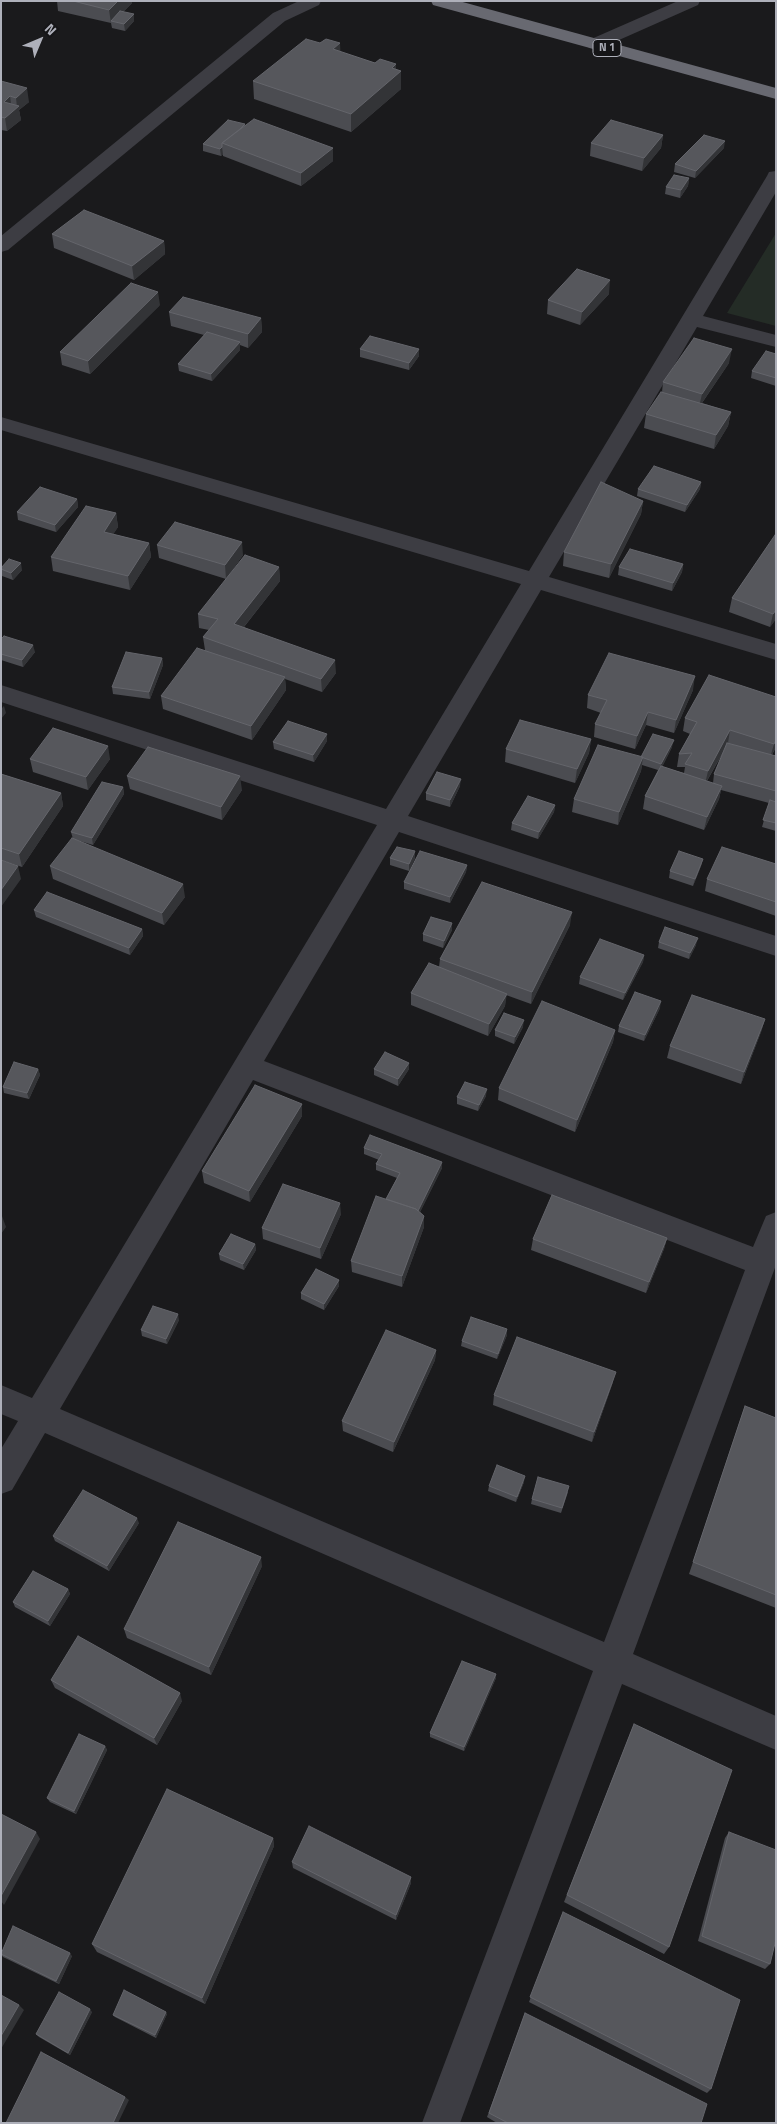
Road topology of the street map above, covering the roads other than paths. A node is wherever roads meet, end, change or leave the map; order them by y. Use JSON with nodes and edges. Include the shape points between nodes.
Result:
{"nodes":[{"id":1,"x":313,"y":1,"type":"edge"},
{"id":2,"x":439,"y":1,"type":"edge"},
{"id":3,"x":692,"y":1,"type":"edge"},
{"id":4,"x":595,"y":44,"type":"junction"},
{"id":5,"x":776,"y":94,"type":"edge"},
{"id":6,"x":776,"y":176,"type":"edge"},
{"id":7,"x":1,"y":246,"type":"edge"},
{"id":8,"x":691,"y":319,"type":"junction"},
{"id":9,"x":776,"y":341,"type":"edge"},
{"id":10,"x":1,"y":423,"type":"edge"},
{"id":11,"x":535,"y":581,"type":"junction"},
{"id":12,"x":776,"y":652,"type":"edge"},
{"id":13,"x":1,"y":693,"type":"edge"},
{"id":14,"x":392,"y":821,"type":"junction"},
{"id":15,"x":776,"y":946,"type":"edge"},
{"id":16,"x":246,"y":1066,"type":"junction"},
{"id":17,"x":776,"y":1226,"type":"edge"},
{"id":18,"x":762,"y":1263,"type":"junction"},
{"id":19,"x":1,"y":1399,"type":"edge"},
{"id":20,"x":39,"y":1416,"type":"junction"},
{"id":21,"x":1,"y":1478,"type":"edge"},
{"id":22,"x":613,"y":1663,"type":"junction"},
{"id":23,"x":776,"y":1733,"type":"edge"},
{"id":24,"x":441,"y":2123,"type":"edge"}],
"edges":[{"from":1,"to":7,"type":"street","via":[[279,17]]},
{"from":2,"to":4,"type":"highway","number":"N 1"},
{"from":3,"to":4,"type":"street"},
{"from":4,"to":5,"type":"highway","number":"N 1"},
{"from":6,"to":8,"type":"street"},
{"from":8,"to":9,"type":"street"},
{"from":8,"to":11,"type":"street"},
{"from":10,"to":11,"type":"street"},
{"from":11,"to":12,"type":"street"},
{"from":11,"to":14,"type":"street"},
{"from":13,"to":14,"type":"street"},
{"from":14,"to":15,"type":"street"},
{"from":14,"to":16,"type":"street"},
{"from":16,"to":18,"type":"street"},
{"from":16,"to":20,"type":"street"},
{"from":17,"to":18,"type":"street"},
{"from":18,"to":22,"type":"street"},
{"from":19,"to":20,"type":"street"},
{"from":20,"to":21,"type":"street"},
{"from":20,"to":22,"type":"street"},
{"from":22,"to":23,"type":"street"},
{"from":22,"to":24,"type":"street"}]}
